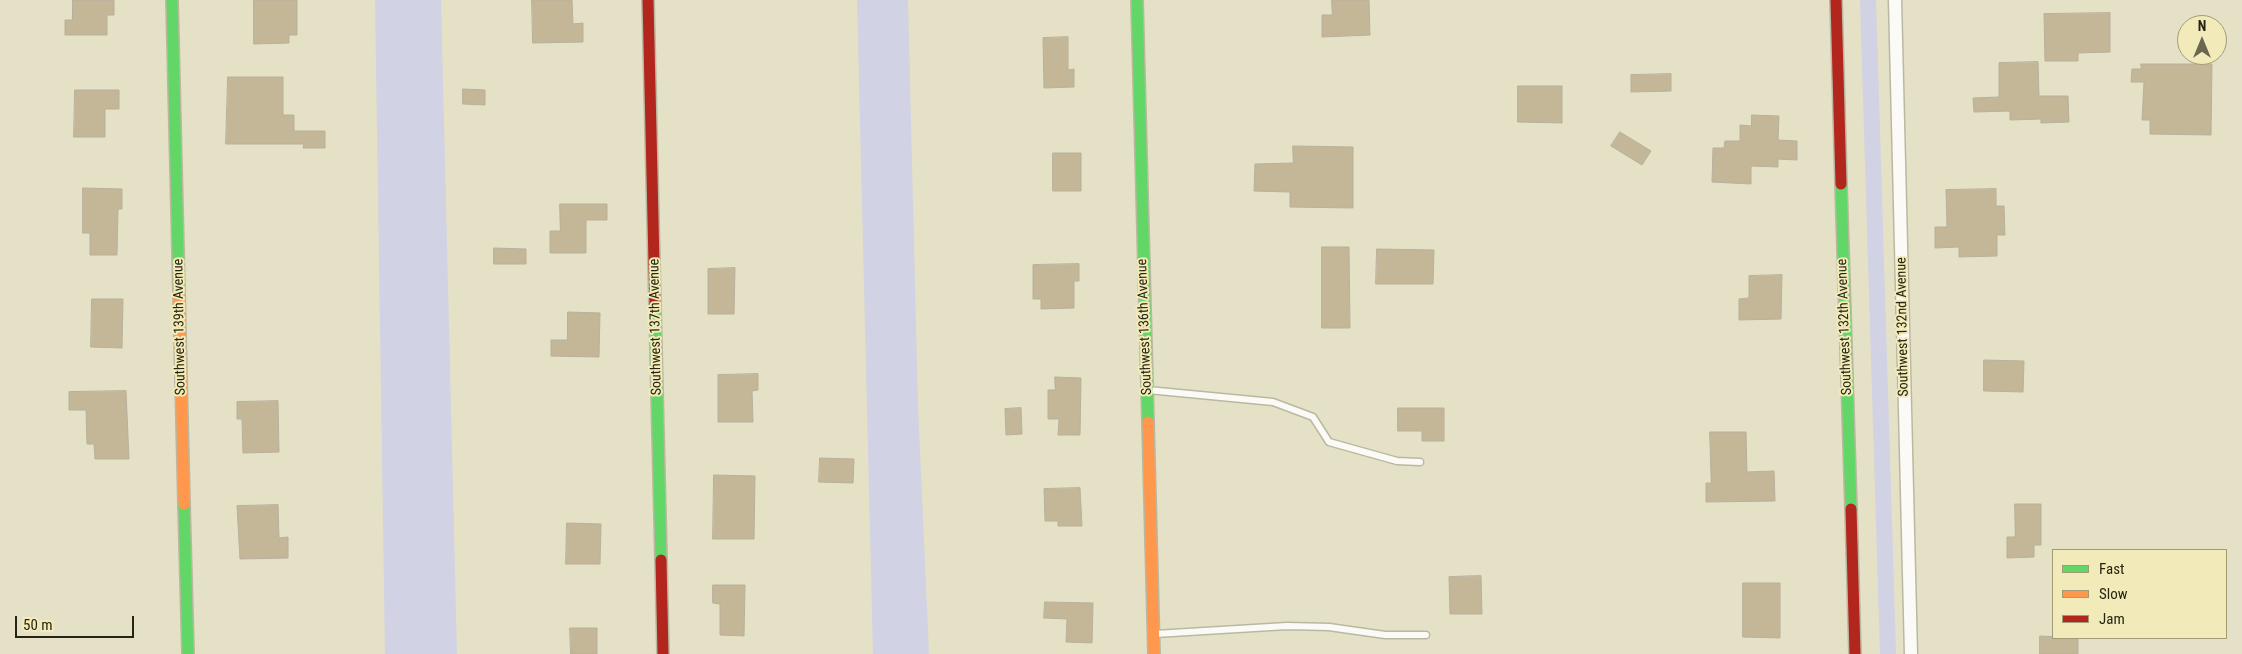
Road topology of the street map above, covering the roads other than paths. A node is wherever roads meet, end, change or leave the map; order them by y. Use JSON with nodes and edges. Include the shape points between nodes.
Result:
{"nodes":[{"id":1,"x":172,"y":0,"type":"edge"},
{"id":2,"x":648,"y":0,"type":"edge"},
{"id":3,"x":1137,"y":0,"type":"edge"},
{"id":4,"x":1836,"y":0,"type":"edge"},
{"id":5,"x":1895,"y":0,"type":"edge"},
{"id":6,"x":1147,"y":390,"type":"junction"},
{"id":7,"x":1420,"y":462,"type":"dead end"},
{"id":8,"x":1153,"y":634,"type":"junction"},
{"id":9,"x":1426,"y":635,"type":"dead end"},
{"id":10,"x":188,"y":654,"type":"edge"},
{"id":11,"x":663,"y":654,"type":"edge"},
{"id":12,"x":1154,"y":654,"type":"edge"},
{"id":13,"x":1855,"y":654,"type":"edge"},
{"id":14,"x":1911,"y":654,"type":"edge"}],
"edges":[{"from":1,"to":10,"type":"street","name":"Southwest 139th Avenue"},
{"from":2,"to":11,"type":"street","name":"Southwest 137th Avenue"},
{"from":3,"to":6,"type":"street","name":"Southwest 136th Avenue"},
{"from":4,"to":13,"type":"street","name":"Southwest 132th Avenue"},
{"from":5,"to":14,"type":"street","name":"Southwest 132nd Avenue"},
{"from":6,"to":7,"type":"lane","via":[[1273,402],[1313,417],[1329,442],[1397,461]]},
{"from":6,"to":8,"type":"street","name":"Southwest 136th Avenue"},
{"from":8,"to":9,"type":"lane","via":[[1287,626],[1329,627],[1385,635]]},
{"from":8,"to":12,"type":"street","name":"Southwest 136th Avenue"}]}
